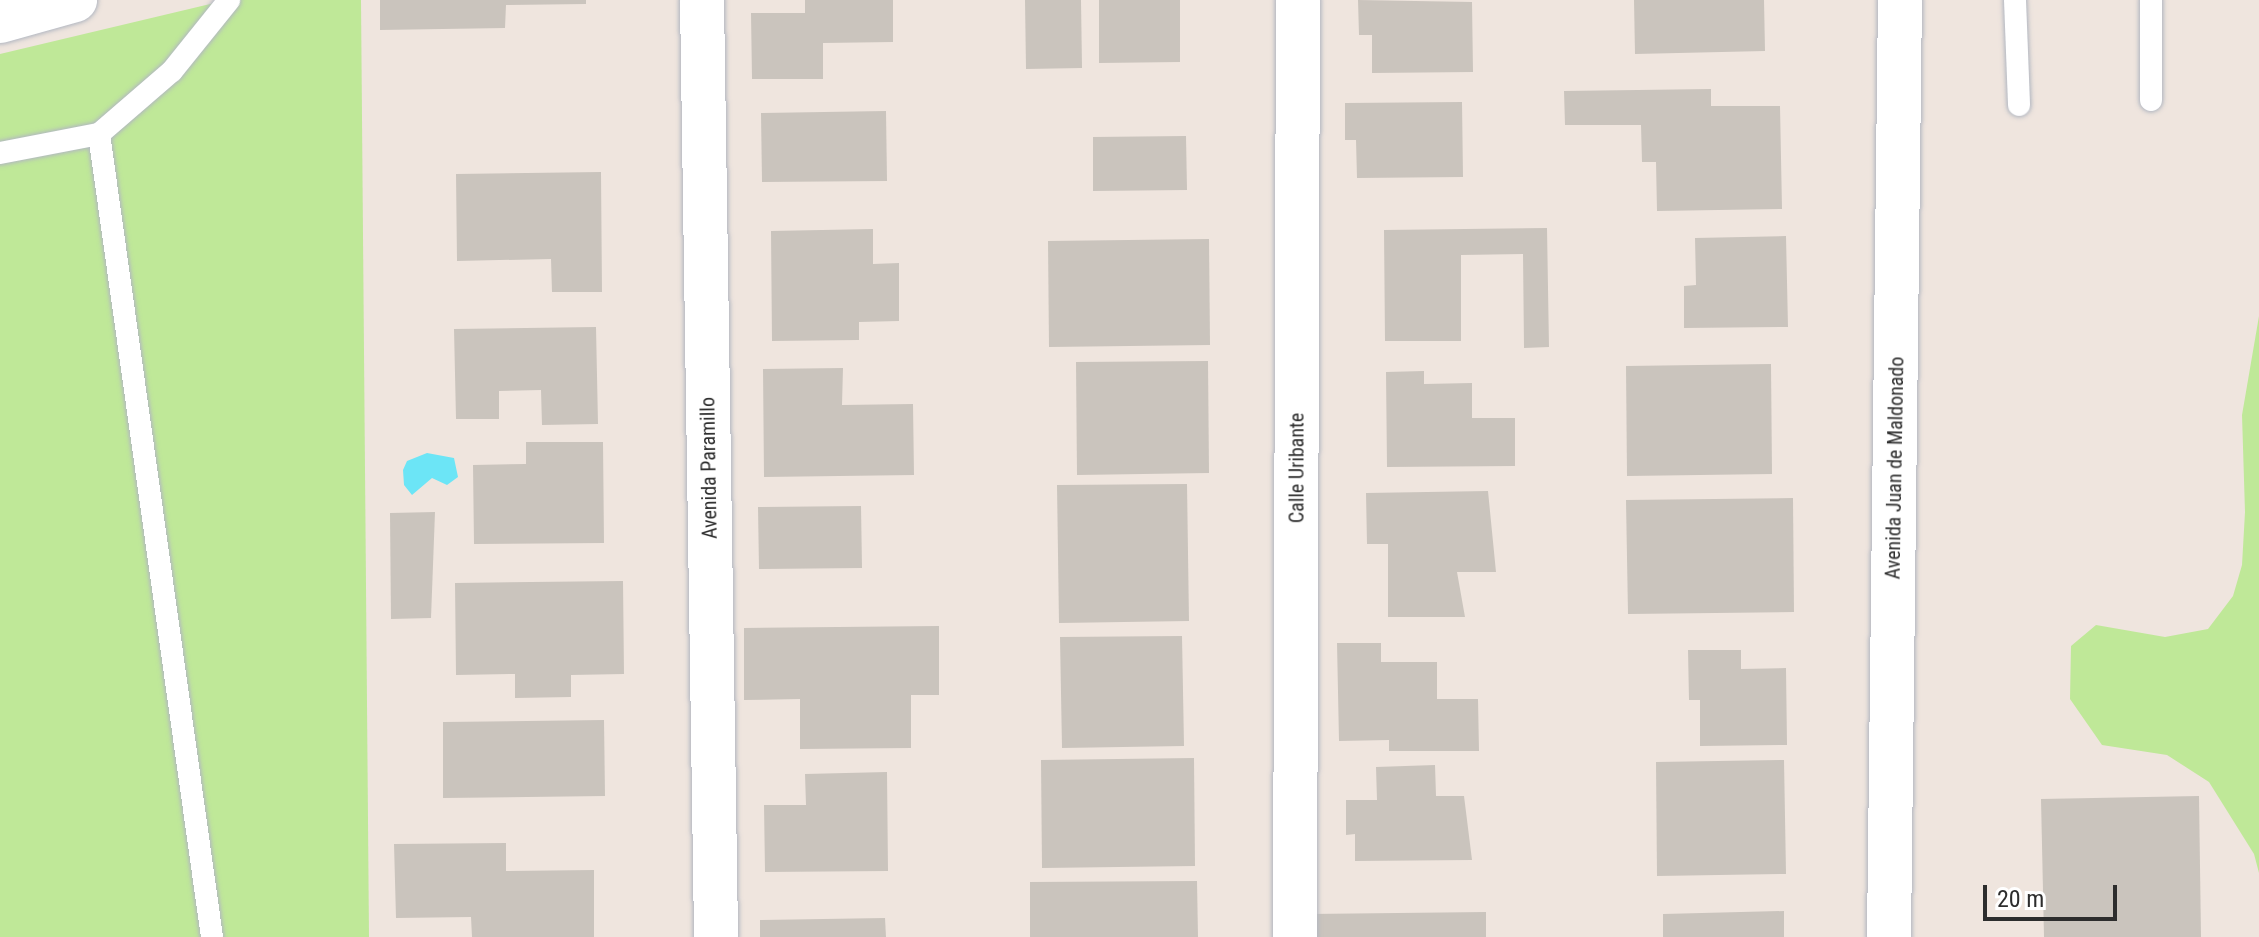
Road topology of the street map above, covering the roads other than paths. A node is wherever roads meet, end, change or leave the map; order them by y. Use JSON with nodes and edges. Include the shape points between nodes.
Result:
{"nodes":[{"id":1,"x":75,"y":0,"type":"edge"},
{"id":2,"x":229,"y":0,"type":"edge"},
{"id":3,"x":702,"y":0,"type":"edge"},
{"id":4,"x":1298,"y":0,"type":"edge"},
{"id":5,"x":1900,"y":0,"type":"edge"},
{"id":6,"x":2015,"y":0,"type":"edge"},
{"id":7,"x":2151,"y":0,"type":"edge"},
{"id":8,"x":0,"y":21,"type":"edge"},
{"id":9,"x":2151,"y":100,"type":"dead end"},
{"id":10,"x":2019,"y":105,"type":"dead end"},
{"id":11,"x":99,"y":134,"type":"junction"},
{"id":12,"x":0,"y":153,"type":"edge"},
{"id":13,"x":212,"y":937,"type":"edge"},
{"id":14,"x":716,"y":937,"type":"edge"},
{"id":15,"x":1295,"y":937,"type":"edge"},
{"id":16,"x":1889,"y":937,"type":"edge"}],
"edges":[{"from":1,"to":8,"type":"street"},
{"from":2,"to":11,"type":"lane","via":[[172,71]]},
{"from":3,"to":14,"type":"street","name":"Avenida Paramillo"},
{"from":4,"to":15,"type":"street","name":"Calle Uribante"},
{"from":5,"to":16,"type":"street","name":"Avenida Juan de Maldonado"},
{"from":6,"to":10,"type":"lane"},
{"from":7,"to":9,"type":"lane"},
{"from":11,"to":12,"type":"lane"},
{"from":11,"to":13,"type":"lane"}]}
